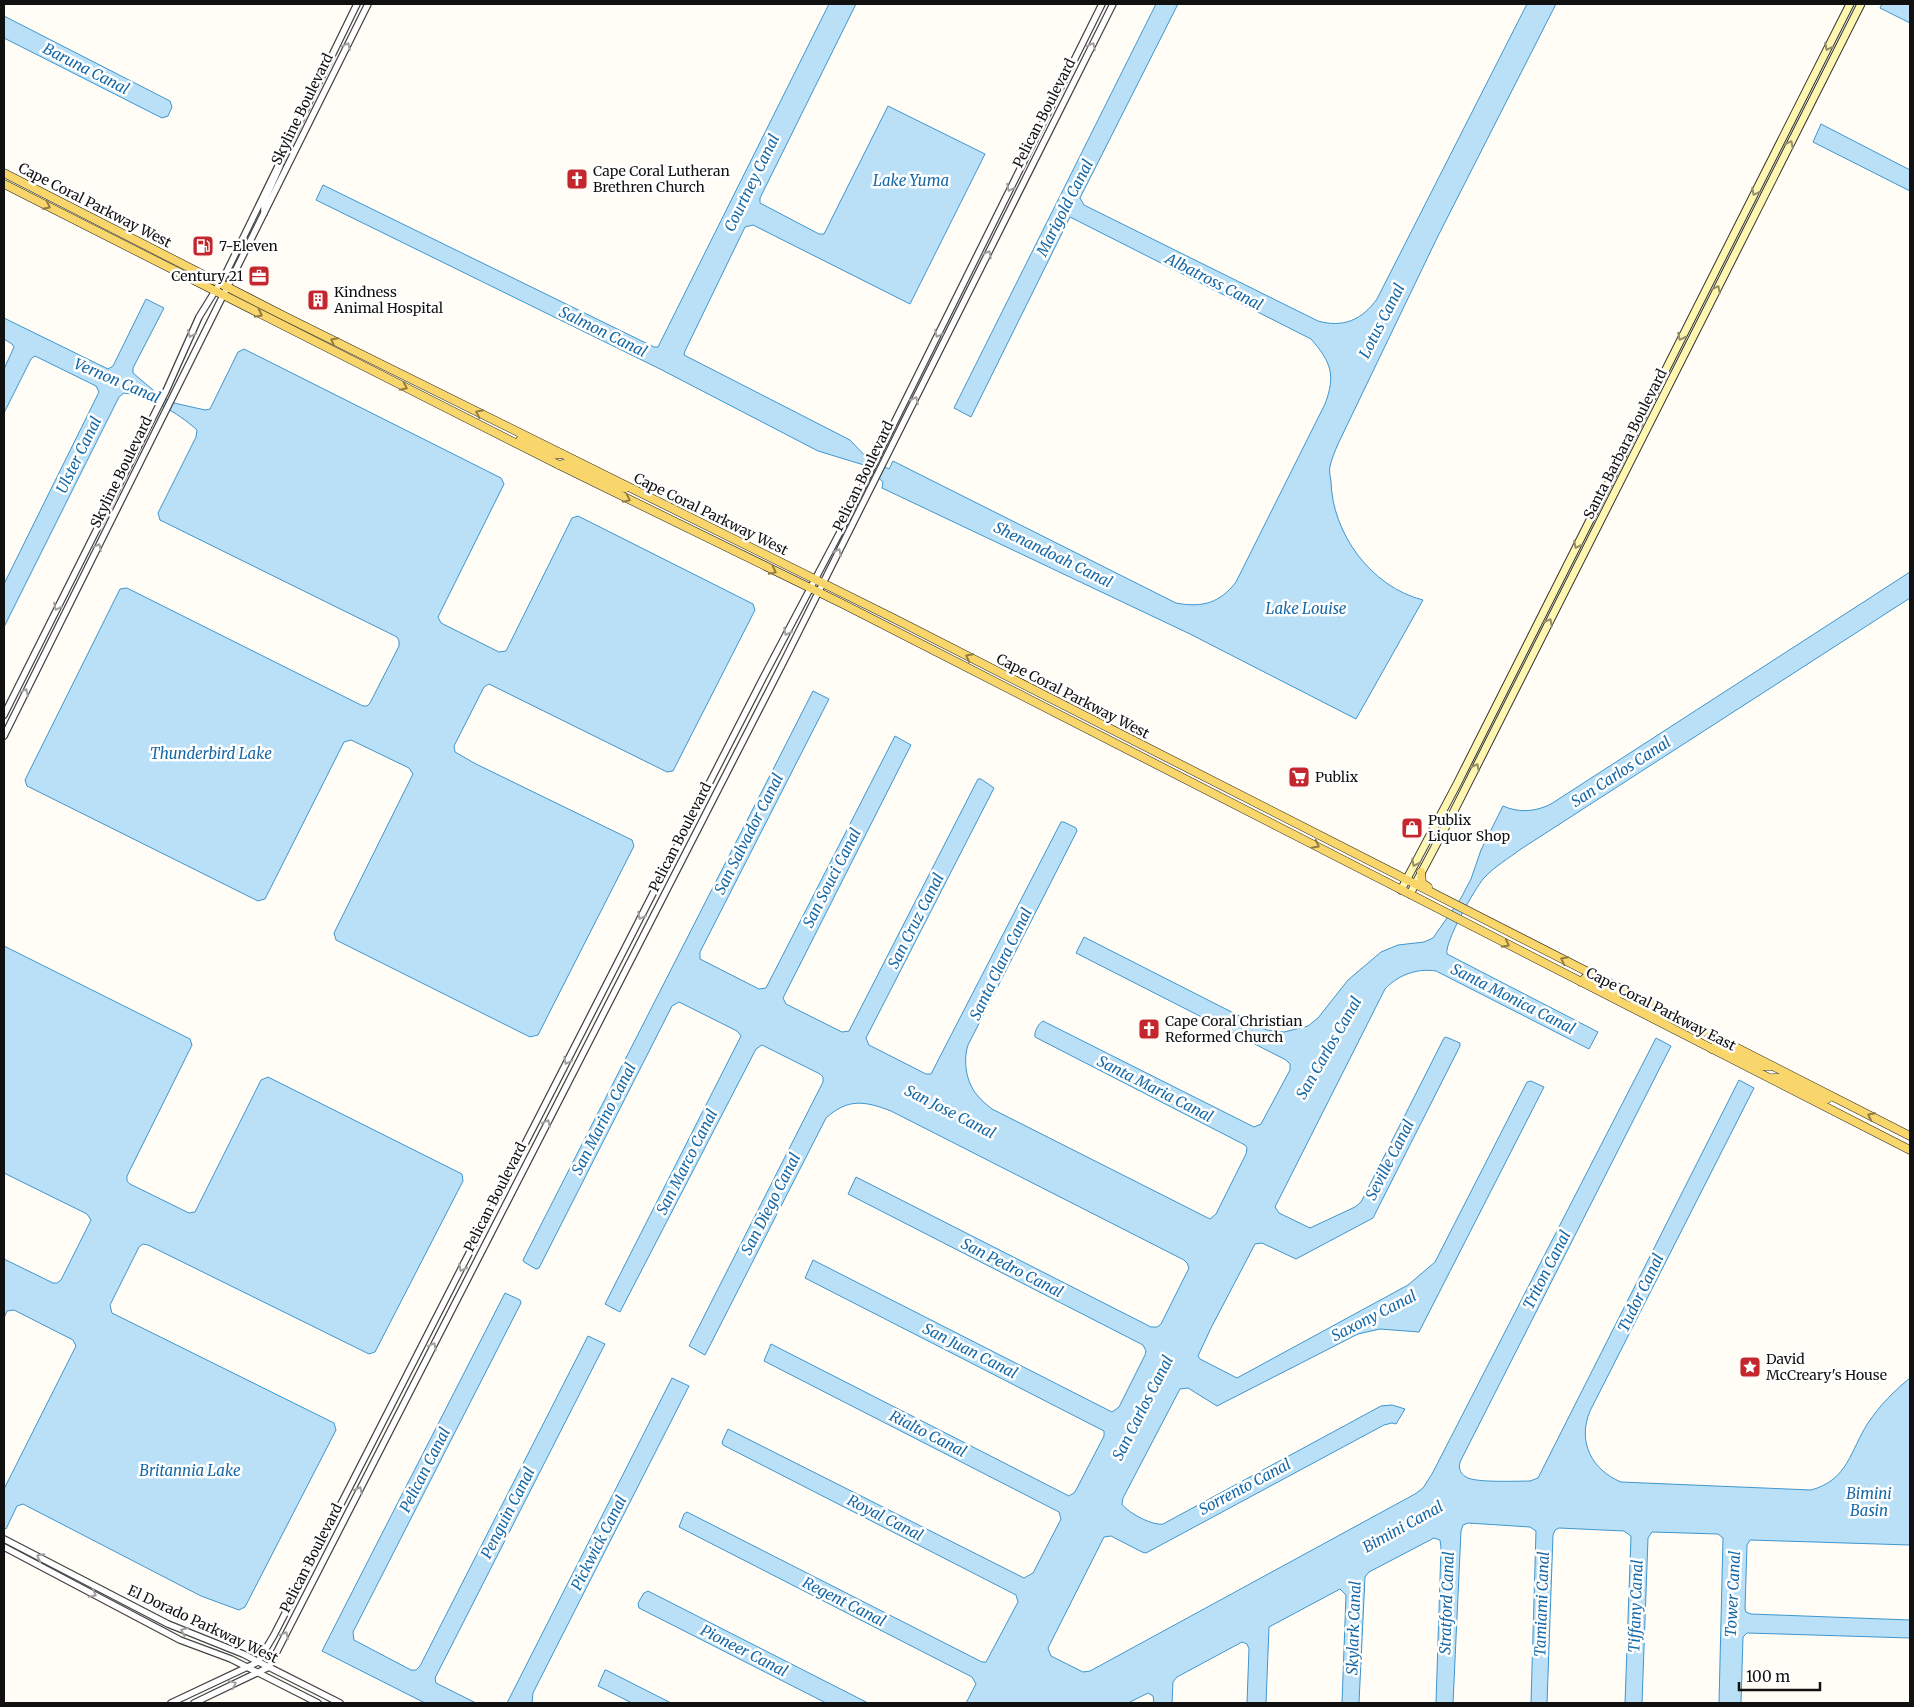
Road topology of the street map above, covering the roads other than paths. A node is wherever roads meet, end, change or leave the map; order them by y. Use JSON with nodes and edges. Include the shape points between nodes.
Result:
{"nodes":[{"id":1,"x":357,"y":4,"type":"edge"},
{"id":2,"x":368,"y":4,"type":"edge"},
{"id":3,"x":1102,"y":4,"type":"edge"},
{"id":4,"x":1113,"y":4,"type":"edge"},
{"id":5,"x":1850,"y":4,"type":"edge"},
{"id":6,"x":1861,"y":4,"type":"edge"},
{"id":7,"x":282,"y":156,"type":"junction"},
{"id":8,"x":4,"y":173,"type":"edge"},
{"id":9,"x":4,"y":184,"type":"edge"},
{"id":10,"x":256,"y":209,"type":"junction"},
{"id":11,"x":264,"y":215,"type":"junction"},
{"id":12,"x":246,"y":252,"type":"junction"},
{"id":13,"x":220,"y":283,"type":"junction"},
{"id":14,"x":228,"y":287,"type":"junction"},
{"id":15,"x":215,"y":292,"type":"junction"},
{"id":16,"x":224,"y":296,"type":"junction"},
{"id":17,"x":490,"y":430,"type":"junction"},
{"id":18,"x":562,"y":454,"type":"junction"},
{"id":19,"x":559,"y":465,"type":"junction"},
{"id":20,"x":864,"y":483,"type":"junction"},
{"id":21,"x":630,"y":488,"type":"junction"},
{"id":22,"x":859,"y":512,"type":"junction"},
{"id":23,"x":815,"y":579,"type":"junction"},
{"id":24,"x":823,"y":583,"type":"junction"},
{"id":25,"x":810,"y":588,"type":"junction"},
{"id":26,"x":818,"y":592,"type":"junction"},
{"id":27,"x":1058,"y":714,"type":"junction"},
{"id":28,"x":4,"y":715,"type":"edge"},
{"id":29,"x":1121,"y":734,"type":"junction"},
{"id":30,"x":4,"y":736,"type":"edge"},
{"id":31,"x":1154,"y":762,"type":"junction"},
{"id":32,"x":1216,"y":783,"type":"junction"},
{"id":33,"x":1241,"y":807,"type":"junction"},
{"id":34,"x":1305,"y":828,"type":"junction"},
{"id":35,"x":1421,"y":872,"type":"junction"},
{"id":36,"x":1406,"y":880,"type":"junction"},
{"id":37,"x":1415,"y":884,"type":"junction"},
{"id":38,"x":1401,"y":890,"type":"junction"},
{"id":39,"x":1410,"y":894,"type":"junction"},
{"id":40,"x":1454,"y":902,"type":"junction"},
{"id":41,"x":623,"y":952,"type":"junction"},
{"id":42,"x":632,"y":957,"type":"junction"},
{"id":43,"x":1581,"y":982,"type":"junction"},
{"id":44,"x":1632,"y":994,"type":"junction"},
{"id":45,"x":1628,"y":1006,"type":"junction"},
{"id":46,"x":1687,"y":1022,"type":"junction"},
{"id":47,"x":1712,"y":1049,"type":"junction"},
{"id":48,"x":1774,"y":1066,"type":"junction"},
{"id":49,"x":1771,"y":1078,"type":"junction"},
{"id":50,"x":1831,"y":1096,"type":"junction"},
{"id":51,"x":1910,"y":1136,"type":"edge"},
{"id":52,"x":1910,"y":1150,"type":"edge"},
{"id":53,"x":4,"y":1539,"type":"edge"},
{"id":54,"x":4,"y":1547,"type":"edge"},
{"id":55,"x":258,"y":1662,"type":"junction"},
{"id":56,"x":246,"y":1667,"type":"junction"},
{"id":57,"x":269,"y":1667,"type":"junction"},
{"id":58,"x":257,"y":1672,"type":"junction"},
{"id":59,"x":171,"y":1703,"type":"edge"},
{"id":60,"x":194,"y":1703,"type":"edge"},
{"id":61,"x":318,"y":1703,"type":"edge"},
{"id":62,"x":340,"y":1703,"type":"edge"}],
"edges":[{"from":1,"to":7,"type":"street","name":"Skyline Boulevard"},
{"from":11,"to":2,"type":"street","name":"Skyline Boulevard","one_way":true},
{"from":3,"to":20,"type":"street","name":"Pelican Boulevard","one_way":true},
{"from":22,"to":4,"type":"street","name":"Pelican Boulevard","one_way":true},
{"from":5,"to":36,"type":"main road","name":"Santa Barbara Boulevard","one_way":true},
{"from":35,"to":6,"type":"main road","name":"Santa Barbara Boulevard","one_way":true},
{"from":7,"to":10,"type":"street","name":"Skyline Boulevard"},
{"from":7,"to":11,"type":"street","via":[[264,202]]},
{"from":8,"to":13,"type":"main road","name":"Cape Coral Parkway West"},
{"from":9,"to":15,"type":"main road","name":"Cape Coral Parkway West","one_way":true},
{"from":10,"to":12,"type":"street","via":[[258,220]]},
{"from":10,"to":13,"type":"street","name":"Skyline Boulevard"},
{"from":11,"to":12,"type":"street","name":"Skyline Boulevard"},
{"from":12,"to":14,"type":"street","name":"Skyline Boulevard"},
{"from":13,"to":14,"type":"main road","name":"Cape Coral Parkway West"},
{"from":13,"to":15,"type":"street","name":"Skyline Boulevard"},
{"from":14,"to":16,"type":"street","name":"Skyline Boulevard"},
{"from":18,"to":14,"type":"main road","name":"Cape Coral Parkway West","one_way":true},
{"from":15,"to":16,"type":"main road","name":"Cape Coral Parkway West"},
{"from":15,"to":28,"type":"street","name":"Skyline Boulevard","one_way":true,"via":[[194,328],[164,396]]},
{"from":16,"to":17,"type":"main road","name":"Cape Coral Parkway West","one_way":true},
{"from":30,"to":16,"type":"street","name":"Skyline Boulevard","one_way":true},
{"from":17,"to":18,"type":"main road","via":[[506,432],[550,454]]},
{"from":17,"to":19,"type":"main road","name":"Cape Coral Parkway West"},
{"from":18,"to":21,"type":"main road","name":"Cape Coral Parkway West"},
{"from":19,"to":21,"type":"main road","via":[[568,463],[615,487]]},
{"from":19,"to":25,"type":"main road","name":"Cape Coral Parkway West","one_way":true},
{"from":20,"to":22,"type":"street","via":[[858,501]]},
{"from":20,"to":23,"type":"street","name":"Pelican Boulevard"},
{"from":21,"to":23,"type":"main road","name":"Cape Coral Parkway West"},
{"from":24,"to":22,"type":"street","name":"Pelican Boulevard","one_way":true},
{"from":23,"to":24,"type":"main road","name":"Cape Coral Parkway West"},
{"from":23,"to":25,"type":"street","name":"Pelican Boulevard"},
{"from":24,"to":26,"type":"street","name":"Pelican Boulevard"},
{"from":29,"to":24,"type":"main road","name":"Cape Coral Parkway West","one_way":true},
{"from":25,"to":26,"type":"main road","name":"Cape Coral Parkway West"},
{"from":25,"to":41,"type":"street","name":"Pelican Boulevard","one_way":true},
{"from":26,"to":27,"type":"main road","name":"Cape Coral Parkway West"},
{"from":26,"to":42,"type":"street","name":"Pelican Boulevard"},
{"from":27,"to":29,"type":"main road","via":[[1069,714],[1114,736]]},
{"from":27,"to":31,"type":"main road","name":"Cape Coral Parkway West"},
{"from":29,"to":32,"type":"main road","name":"Cape Coral Parkway West"},
{"from":31,"to":32,"type":"main road","via":[[1163,762],[1208,784]]},
{"from":31,"to":33,"type":"main road","name":"Cape Coral Parkway West"},
{"from":32,"to":34,"type":"main road","name":"Cape Coral Parkway West"},
{"from":33,"to":34,"type":"main road","via":[[1254,809],[1294,829]]},
{"from":33,"to":38,"type":"main road","name":"Cape Coral Parkway West","one_way":true},
{"from":34,"to":36,"type":"main road","name":"Cape Coral Parkway West"},
{"from":35,"to":37,"type":"main road","name":"Santa Barbara Boulevard"},
{"from":35,"to":40,"type":"main road","via":[[1424,884]]},
{"from":36,"to":37,"type":"main road"},
{"from":36,"to":38,"type":"main road","name":"Santa Barbara Boulevard"},
{"from":37,"to":39,"type":"main road","name":"Santa Barbara Boulevard"},
{"from":37,"to":40,"type":"main road"},
{"from":38,"to":39,"type":"main road","name":"Cape Coral Parkway East"},
{"from":39,"to":43,"type":"main road","name":"Cape Coral Parkway East","one_way":true},
{"from":44,"to":40,"type":"main road","name":"Cape Coral Parkway East","one_way":true},
{"from":41,"to":42,"type":"street"},
{"from":41,"to":55,"type":"street","name":"Pelican Boulevard","one_way":true},
{"from":57,"to":42,"type":"street","name":"Pelican Boulevard","one_way":true},
{"from":43,"to":44,"type":"main road","via":[[1589,978],[1618,993]]},
{"from":43,"to":45,"type":"main road","name":"Cape Coral Parkway East"},
{"from":44,"to":46,"type":"main road","name":"Cape Coral Parkway East"},
{"from":45,"to":46,"type":"main road","via":[[1640,1004],[1672,1020]]},
{"from":45,"to":47,"type":"main road","name":"Cape Coral Parkway East"},
{"from":46,"to":48,"type":"main road","name":"Cape Coral Parkway East"},
{"from":47,"to":48,"type":"main road","via":[[1721,1046],[1763,1066]]},
{"from":47,"to":49,"type":"main road","name":"Cape Coral Parkway East"},
{"from":48,"to":50,"type":"main road","name":"Cape Coral Parkway East"},
{"from":49,"to":50,"type":"main road","via":[[1781,1078],[1827,1099]]},
{"from":49,"to":52,"type":"main road","name":"Cape Coral Parkway East"},
{"from":51,"to":50,"type":"main road","name":"Cape Coral Parkway East","one_way":true},
{"from":55,"to":53,"type":"street","name":"El Dorado Parkway West","one_way":true,"via":[[168,1624]]},
{"from":54,"to":56,"type":"street","name":"El Dorado Parkway West","one_way":true,"via":[[180,1640]]},
{"from":55,"to":56,"type":"street"},
{"from":55,"to":57,"type":"street","name":"El Dorado Parkway West"},
{"from":56,"to":58,"type":"street","name":"El Dorado Parkway West"},
{"from":56,"to":59,"type":"street"},
{"from":57,"to":58,"type":"street"},
{"from":57,"to":62,"type":"street","name":"El Dorado Parkway West"},
{"from":60,"to":58,"type":"street","one_way":true},
{"from":58,"to":61,"type":"street","name":"El Dorado Parkway West"}]}
